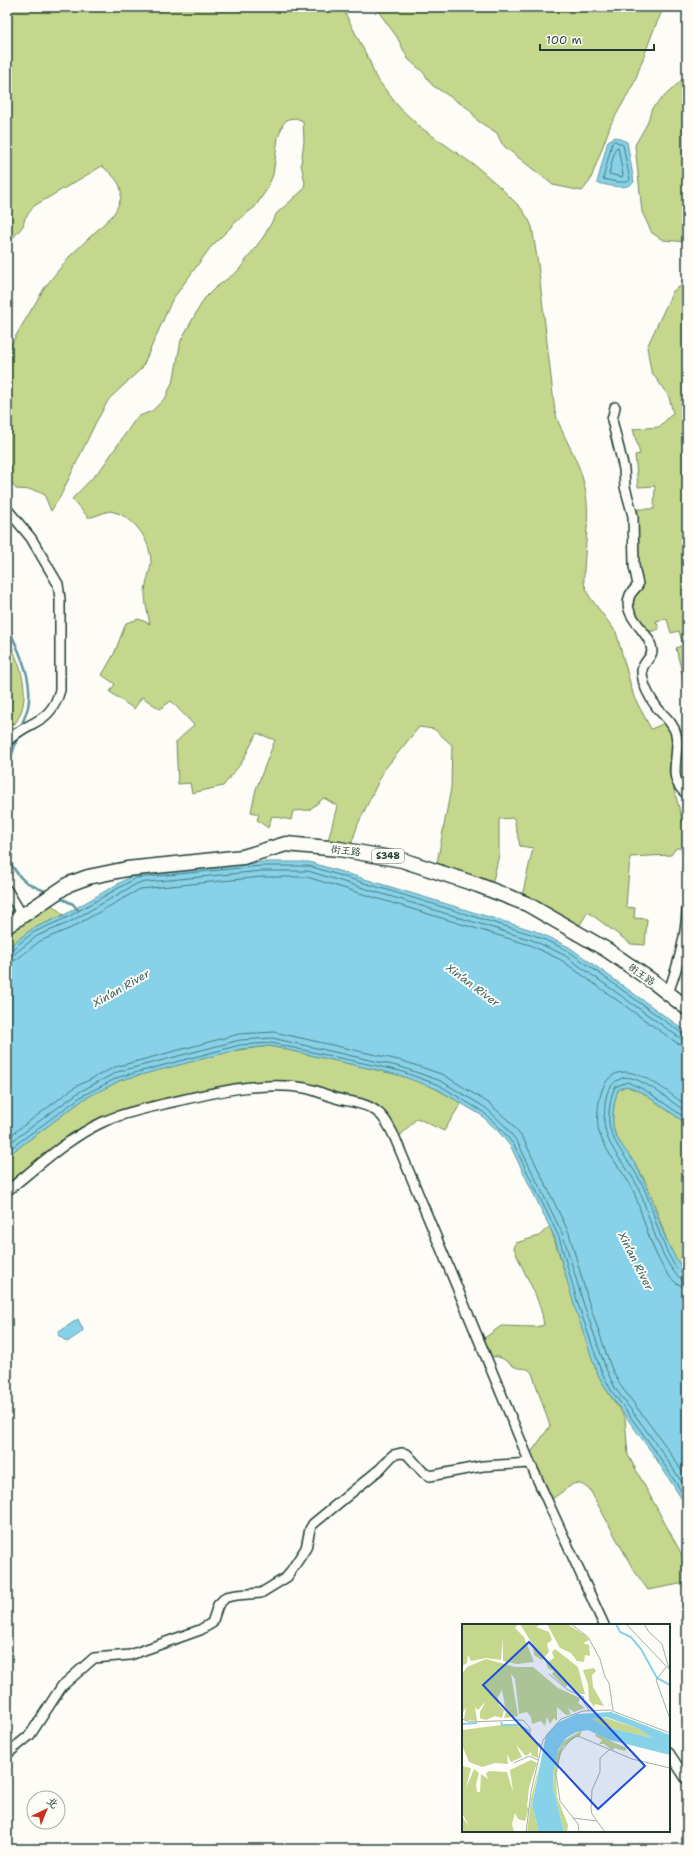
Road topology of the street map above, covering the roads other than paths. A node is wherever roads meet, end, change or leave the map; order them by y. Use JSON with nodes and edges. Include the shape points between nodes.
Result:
{"nodes":[{"id":1,"x":615,"y":407,"type":"dead end"},
{"id":2,"x":7,"y":509,"type":"edge"},
{"id":3,"x":7,"y":742,"type":"edge"},
{"id":4,"x":687,"y":794,"type":"edge"},
{"id":5,"x":7,"y":890,"type":"edge"},
{"id":6,"x":687,"y":910,"type":"edge"},
{"id":7,"x":22,"y":915,"type":"junction"},
{"id":8,"x":7,"y":926,"type":"edge"},
{"id":9,"x":668,"y":993,"type":"junction"},
{"id":10,"x":687,"y":1008,"type":"edge"},
{"id":11,"x":7,"y":1191,"type":"edge"},
{"id":12,"x":530,"y":1463,"type":"junction"},
{"id":13,"x":604,"y":1624,"type":"edge"},
{"id":14,"x":7,"y":1754,"type":"edge"},
{"id":15,"x":670,"y":1754,"type":"edge"},
{"id":16,"x":687,"y":1780,"type":"edge"}],
"edges":[{"from":1,"to":4,"type":"street","via":[[612,420],[633,516],[634,566],[638,585],[630,595],[629,609],[650,641],[652,652],[642,671],[648,694],[673,725],[676,733],[675,776],[679,786]]},
{"from":2,"to":3,"type":"street","via":[[31,538],[55,578],[60,599],[60,690],[45,717],[17,732]]},
{"from":5,"to":7,"type":"street"},
{"from":6,"to":9,"type":"street","via":[[681,948]]},
{"from":7,"to":8,"type":"main road","name":"街王路","number":"S348"},
{"from":7,"to":9,"type":"main road","name":"街王路","number":"S348","via":[[69,884],[127,869],[243,857],[286,844],[382,855],[421,866],[527,904],[607,950]]},
{"from":9,"to":10,"type":"main road","name":"街王路","number":"S348"},
{"from":11,"to":12,"type":"street","via":[[50,1157],[99,1124],[122,1114],[192,1098],[256,1088],[289,1087],[306,1088],[373,1108],[384,1118],[396,1138]]},
{"from":12,"to":13,"type":"street"},
{"from":12,"to":14,"type":"street","via":[[483,1466],[430,1476],[406,1454],[393,1455],[380,1469],[313,1524],[306,1548],[287,1578],[261,1593],[226,1597],[218,1605],[212,1623],[200,1630],[135,1653],[94,1658],[62,1686],[30,1735]]},
{"from":15,"to":16,"type":"street"}]}
